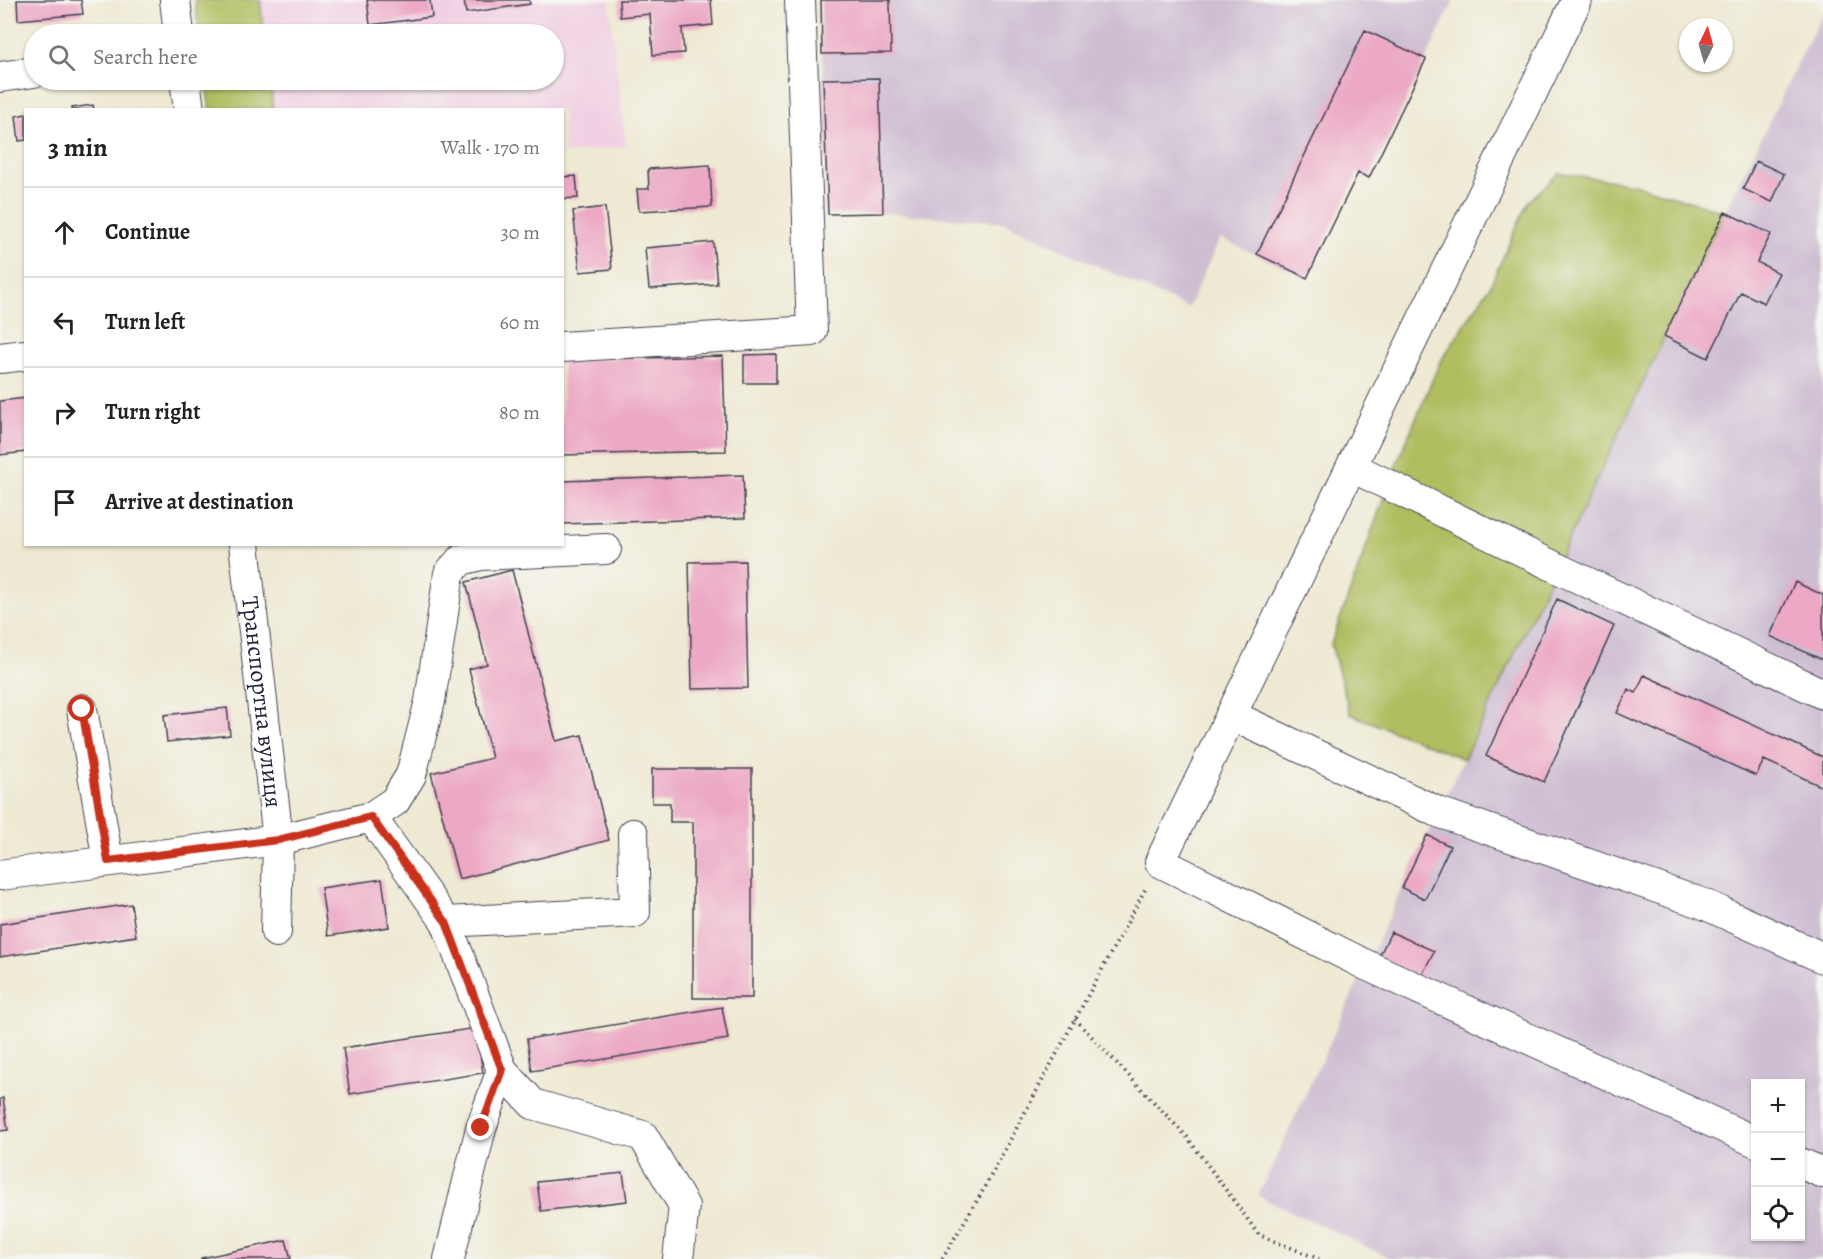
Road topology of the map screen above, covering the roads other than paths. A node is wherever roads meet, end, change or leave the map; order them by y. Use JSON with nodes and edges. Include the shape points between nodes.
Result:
{"nodes":[{"id":1,"x":175,"y":0,"type":"edge"},
{"id":2,"x":800,"y":0,"type":"edge"},
{"id":3,"x":1577,"y":0,"type":"edge"},
{"id":4,"x":178,"y":24,"type":"edge"},
{"id":5,"x":24,"y":73,"type":"edge"},
{"id":6,"x":0,"y":77,"type":"edge"},
{"id":7,"x":186,"y":90,"type":"edge"},
{"id":8,"x":189,"y":108,"type":"edge"},
{"id":9,"x":564,"y":347,"type":"edge"},
{"id":10,"x":24,"y":355,"type":"edge"},
{"id":11,"x":0,"y":358,"type":"edge"},
{"id":12,"x":1352,"y":466,"type":"junction"},
{"id":13,"x":244,"y":546,"type":"edge"},
{"id":14,"x":606,"y":549,"type":"dead end"},
{"id":15,"x":1823,"y":694,"type":"edge"},
{"id":16,"x":82,"y":709,"type":"dead end"},
{"id":17,"x":1231,"y":715,"type":"junction"},
{"id":18,"x":371,"y":817,"type":"junction"},
{"id":19,"x":633,"y":834,"type":"dead end"},
{"id":20,"x":278,"y":840,"type":"junction"},
{"id":21,"x":108,"y":861,"type":"junction"},
{"id":22,"x":0,"y":875,"type":"edge"},
{"id":23,"x":446,"y":922,"type":"junction"},
{"id":24,"x":276,"y":932,"type":"dead end"},
{"id":25,"x":1823,"y":958,"type":"edge"},
{"id":26,"x":502,"y":1070,"type":"junction"},
{"id":27,"x":1751,"y":1141,"type":"edge"},
{"id":28,"x":1805,"y":1165,"type":"edge"},
{"id":29,"x":1823,"y":1173,"type":"edge"},
{"id":30,"x":448,"y":1259,"type":"edge"},
{"id":31,"x":678,"y":1259,"type":"edge"}],
"edges":[{"from":1,"to":4,"type":"street"},
{"from":2,"to":9,"type":"street","via":[[812,332]]},
{"from":3,"to":12,"type":"street"},
{"from":5,"to":6,"type":"street"},
{"from":7,"to":8,"type":"street"},
{"from":10,"to":11,"type":"street"},
{"from":12,"to":15,"type":"street"},
{"from":12,"to":17,"type":"street"},
{"from":13,"to":20,"type":"street","name":"Транспортна вулиця"},
{"from":14,"to":18,"type":"street","via":[[481,555],[461,560],[450,573],[430,701],[411,775],[394,801]]},
{"from":16,"to":21,"type":"street"},
{"from":17,"to":25,"type":"street","via":[[1438,812],[1704,904]]},
{"from":17,"to":27,"type":"street","via":[[1160,862],[1366,965]]},
{"from":18,"to":20,"type":"street"},
{"from":18,"to":23,"type":"street"},
{"from":19,"to":23,"type":"street","via":[[635,912]]},
{"from":20,"to":21,"type":"street"},
{"from":20,"to":24,"type":"street","name":"Транспортна вулиця"},
{"from":21,"to":22,"type":"street"},
{"from":23,"to":26,"type":"street"},
{"from":26,"to":30,"type":"street","via":[[481,1128]]},
{"from":26,"to":31,"type":"street","via":[[533,1104],[644,1136],[684,1206]]},
{"from":28,"to":29,"type":"street"}]}
